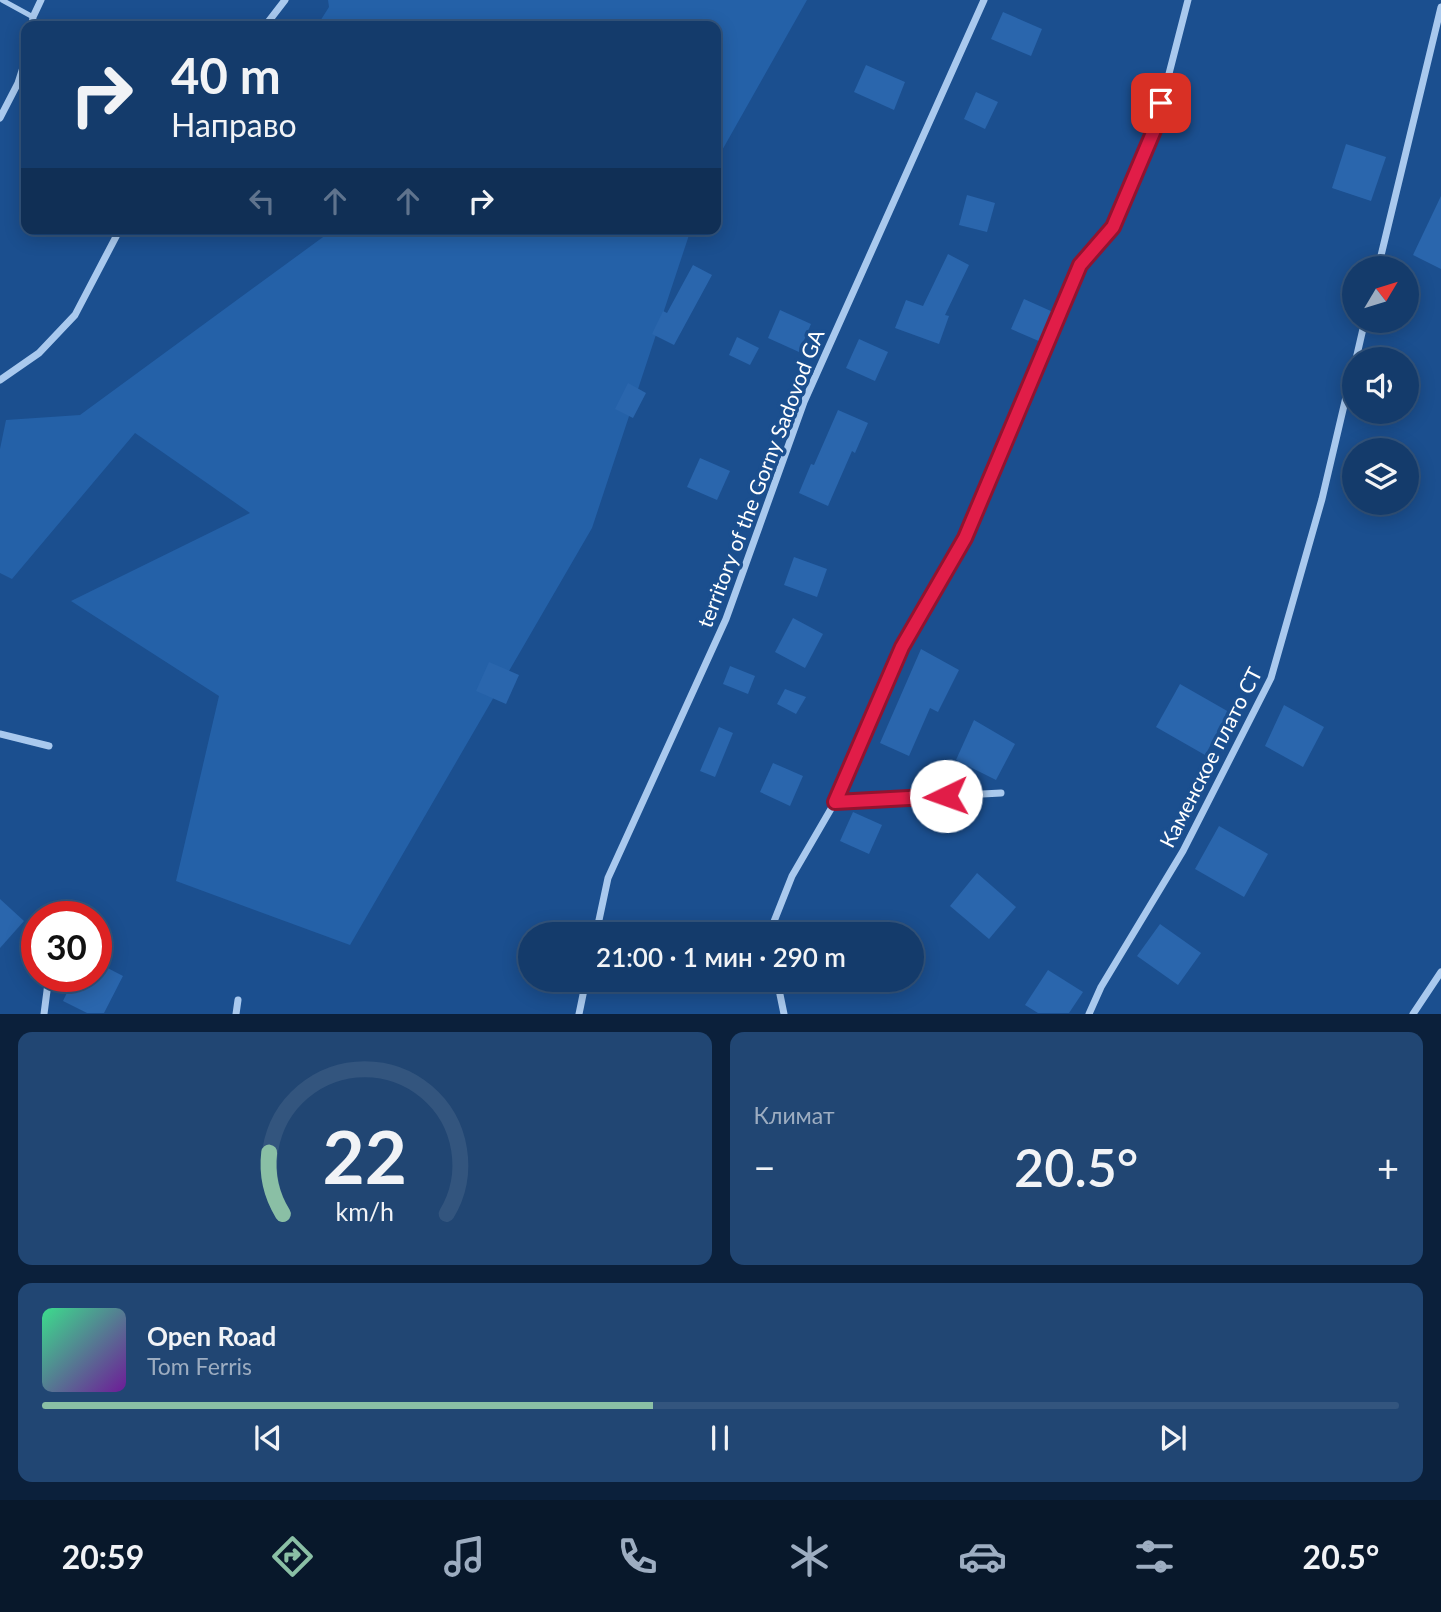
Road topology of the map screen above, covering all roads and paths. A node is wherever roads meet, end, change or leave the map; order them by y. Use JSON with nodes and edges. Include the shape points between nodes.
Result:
{"nodes":[{"id":1,"x":2,"y":0,"type":"edge"},
{"id":2,"x":41,"y":0,"type":"edge"},
{"id":3,"x":285,"y":0,"type":"edge"},
{"id":4,"x":984,"y":0,"type":"edge"},
{"id":5,"x":1188,"y":0,"type":"edge"},
{"id":6,"x":1441,"y":7,"type":"edge"},
{"id":7,"x":33,"y":17,"type":"junction"},
{"id":8,"x":33,"y":21,"type":"edge"},
{"id":9,"x":269,"y":21,"type":"edge"},
{"id":10,"x":21,"y":74,"type":"edge"},
{"id":11,"x":0,"y":118,"type":"edge"},
{"id":12,"x":117,"y":235,"type":"edge"},
{"id":13,"x":1381,"y":256,"type":"edge"},
{"id":14,"x":0,"y":380,"type":"edge"},
{"id":15,"x":1342,"y":415,"type":"edge"},
{"id":16,"x":0,"y":734,"type":"edge"},
{"id":17,"x":49,"y":746,"type":"dead end"},
{"id":18,"x":1001,"y":793,"type":"dead end"},
{"id":19,"x":835,"y":802,"type":"junction"},
{"id":20,"x":599,"y":922,"type":"edge"},
{"id":21,"x":774,"y":922,"type":"edge"},
{"id":22,"x":1441,"y":972,"type":"edge"},
{"id":23,"x":47,"y":992,"type":"edge"},
{"id":24,"x":583,"y":992,"type":"edge"},
{"id":25,"x":780,"y":992,"type":"edge"},
{"id":26,"x":238,"y":1000,"type":"dead end"},
{"id":27,"x":44,"y":1013,"type":"edge"},
{"id":28,"x":236,"y":1013,"type":"edge"},
{"id":29,"x":579,"y":1013,"type":"edge"},
{"id":30,"x":784,"y":1013,"type":"edge"},
{"id":31,"x":1089,"y":1013,"type":"edge"},
{"id":32,"x":1413,"y":1013,"type":"edge"}],
"edges":[{"from":1,"to":7,"type":"lane"},
{"from":2,"to":7,"type":"street"},
{"from":3,"to":9,"type":"street"},
{"from":4,"to":20,"type":"street","name":"territory of the Gorny Sadovod GA","via":[[804,402],[726,619],[608,878]]},
{"from":5,"to":19,"type":"street","via":[[1155,128],[1113,227],[1080,265],[965,538],[902,647]]},
{"from":6,"to":13,"type":"street"},
{"from":7,"to":8,"type":"street"},
{"from":10,"to":11,"type":"street"},
{"from":12,"to":14,"type":"street","via":[[75,316],[39,354]]},
{"from":15,"to":31,"type":"street","name":"Каменское плато СТ","via":[[1271,678],[1183,852]]},
{"from":16,"to":17,"type":"street"},
{"from":18,"to":19,"type":"street"},
{"from":19,"to":21,"type":"street","via":[[792,876]]},
{"from":22,"to":32,"type":"street"},
{"from":23,"to":27,"type":"street"},
{"from":24,"to":29,"type":"street"},
{"from":25,"to":30,"type":"street"},
{"from":26,"to":28,"type":"street"}]}
